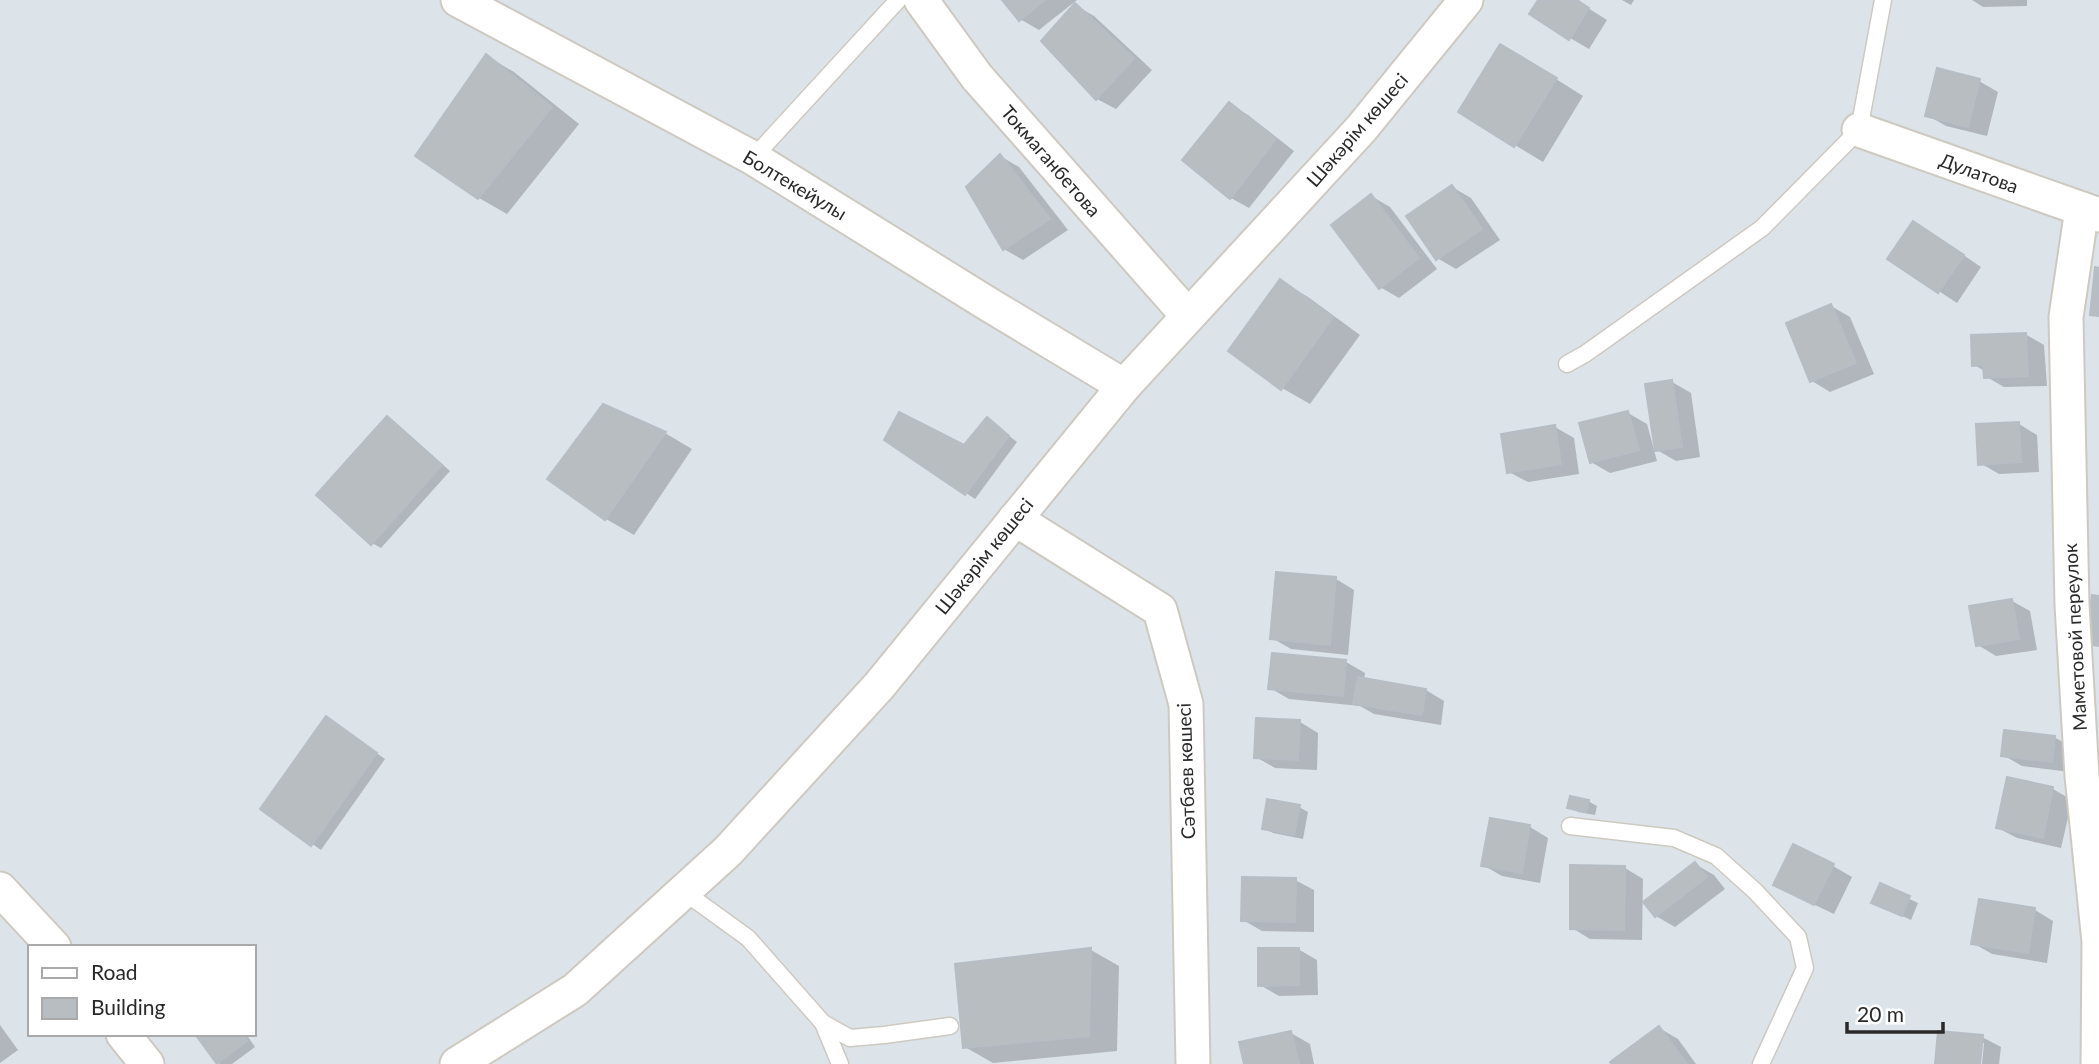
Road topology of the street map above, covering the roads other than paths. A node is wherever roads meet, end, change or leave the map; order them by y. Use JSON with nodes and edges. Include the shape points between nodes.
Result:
{"nodes":[{"id":1,"x":457,"y":0,"type":"edge"},
{"id":2,"x":898,"y":0,"type":"edge"},
{"id":3,"x":921,"y":0,"type":"edge"},
{"id":4,"x":1466,"y":0,"type":"edge"},
{"id":5,"x":1883,"y":0,"type":"edge"},
{"id":6,"x":1859,"y":130,"type":"junction"},
{"id":7,"x":753,"y":158,"type":"junction"},
{"id":8,"x":2090,"y":212,"type":"edge"},
{"id":9,"x":1188,"y":316,"type":"junction"},
{"id":10,"x":1567,"y":364,"type":"dead end"},
{"id":11,"x":1124,"y":386,"type":"junction"},
{"id":12,"x":1015,"y":519,"type":"junction"},
{"id":13,"x":1570,"y":825,"type":"dead end"},
{"id":14,"x":0,"y":889,"type":"edge"},
{"id":15,"x":684,"y":891,"type":"junction"},
{"id":16,"x":52,"y":945,"type":"edge"},
{"id":17,"x":823,"y":1023,"type":"junction"},
{"id":18,"x":950,"y":1026,"type":"dead end"},
{"id":19,"x":125,"y":1036,"type":"edge"},
{"id":20,"x":147,"y":1064,"type":"edge"},
{"id":21,"x":457,"y":1064,"type":"edge"},
{"id":22,"x":840,"y":1064,"type":"edge"},
{"id":23,"x":1193,"y":1064,"type":"edge"},
{"id":24,"x":1761,"y":1064,"type":"edge"},
{"id":25,"x":2098,"y":1064,"type":"edge"}],
"edges":[{"from":1,"to":7,"type":"street","name":"Болтекейулы"},
{"from":2,"to":7,"type":"lane"},
{"from":3,"to":9,"type":"street","name":"Токмаганбетова","via":[[976,77]]},
{"from":4,"to":9,"type":"street","name":"Шәкәрім көшесі","via":[[1361,129]]},
{"from":5,"to":6,"type":"lane"},
{"from":6,"to":8,"type":"street","name":"Дулатова"},
{"from":6,"to":10,"type":"lane","via":[[1762,228]]},
{"from":7,"to":11,"type":"street","name":"Болтекейулы"},
{"from":8,"to":25,"type":"street","name":"Маметовой переулок","via":[[2066,330],[2072,605],[2082,776],[2099,942]]},
{"from":9,"to":11,"type":"street","name":"Шәкәрім көшесі"},
{"from":11,"to":12,"type":"street","name":"Шәкәрім көшесі"},
{"from":12,"to":15,"type":"street","name":"Шәкәрім көшесі","via":[[879,686],[728,851]]},
{"from":12,"to":23,"type":"street","name":"Сәтбаев көшесі","via":[[1160,610],[1186,704]]},
{"from":13,"to":24,"type":"lane","via":[[1674,838],[1717,856],[1798,937],[1805,968]]},
{"from":14,"to":16,"type":"street"},
{"from":15,"to":17,"type":"lane","via":[[748,938]]},
{"from":15,"to":21,"type":"street","name":"Шәкәрім көшесі","via":[[575,990]]},
{"from":17,"to":18,"type":"lane","via":[[850,1038]]},
{"from":17,"to":22,"type":"lane"},
{"from":19,"to":20,"type":"street"}]}
